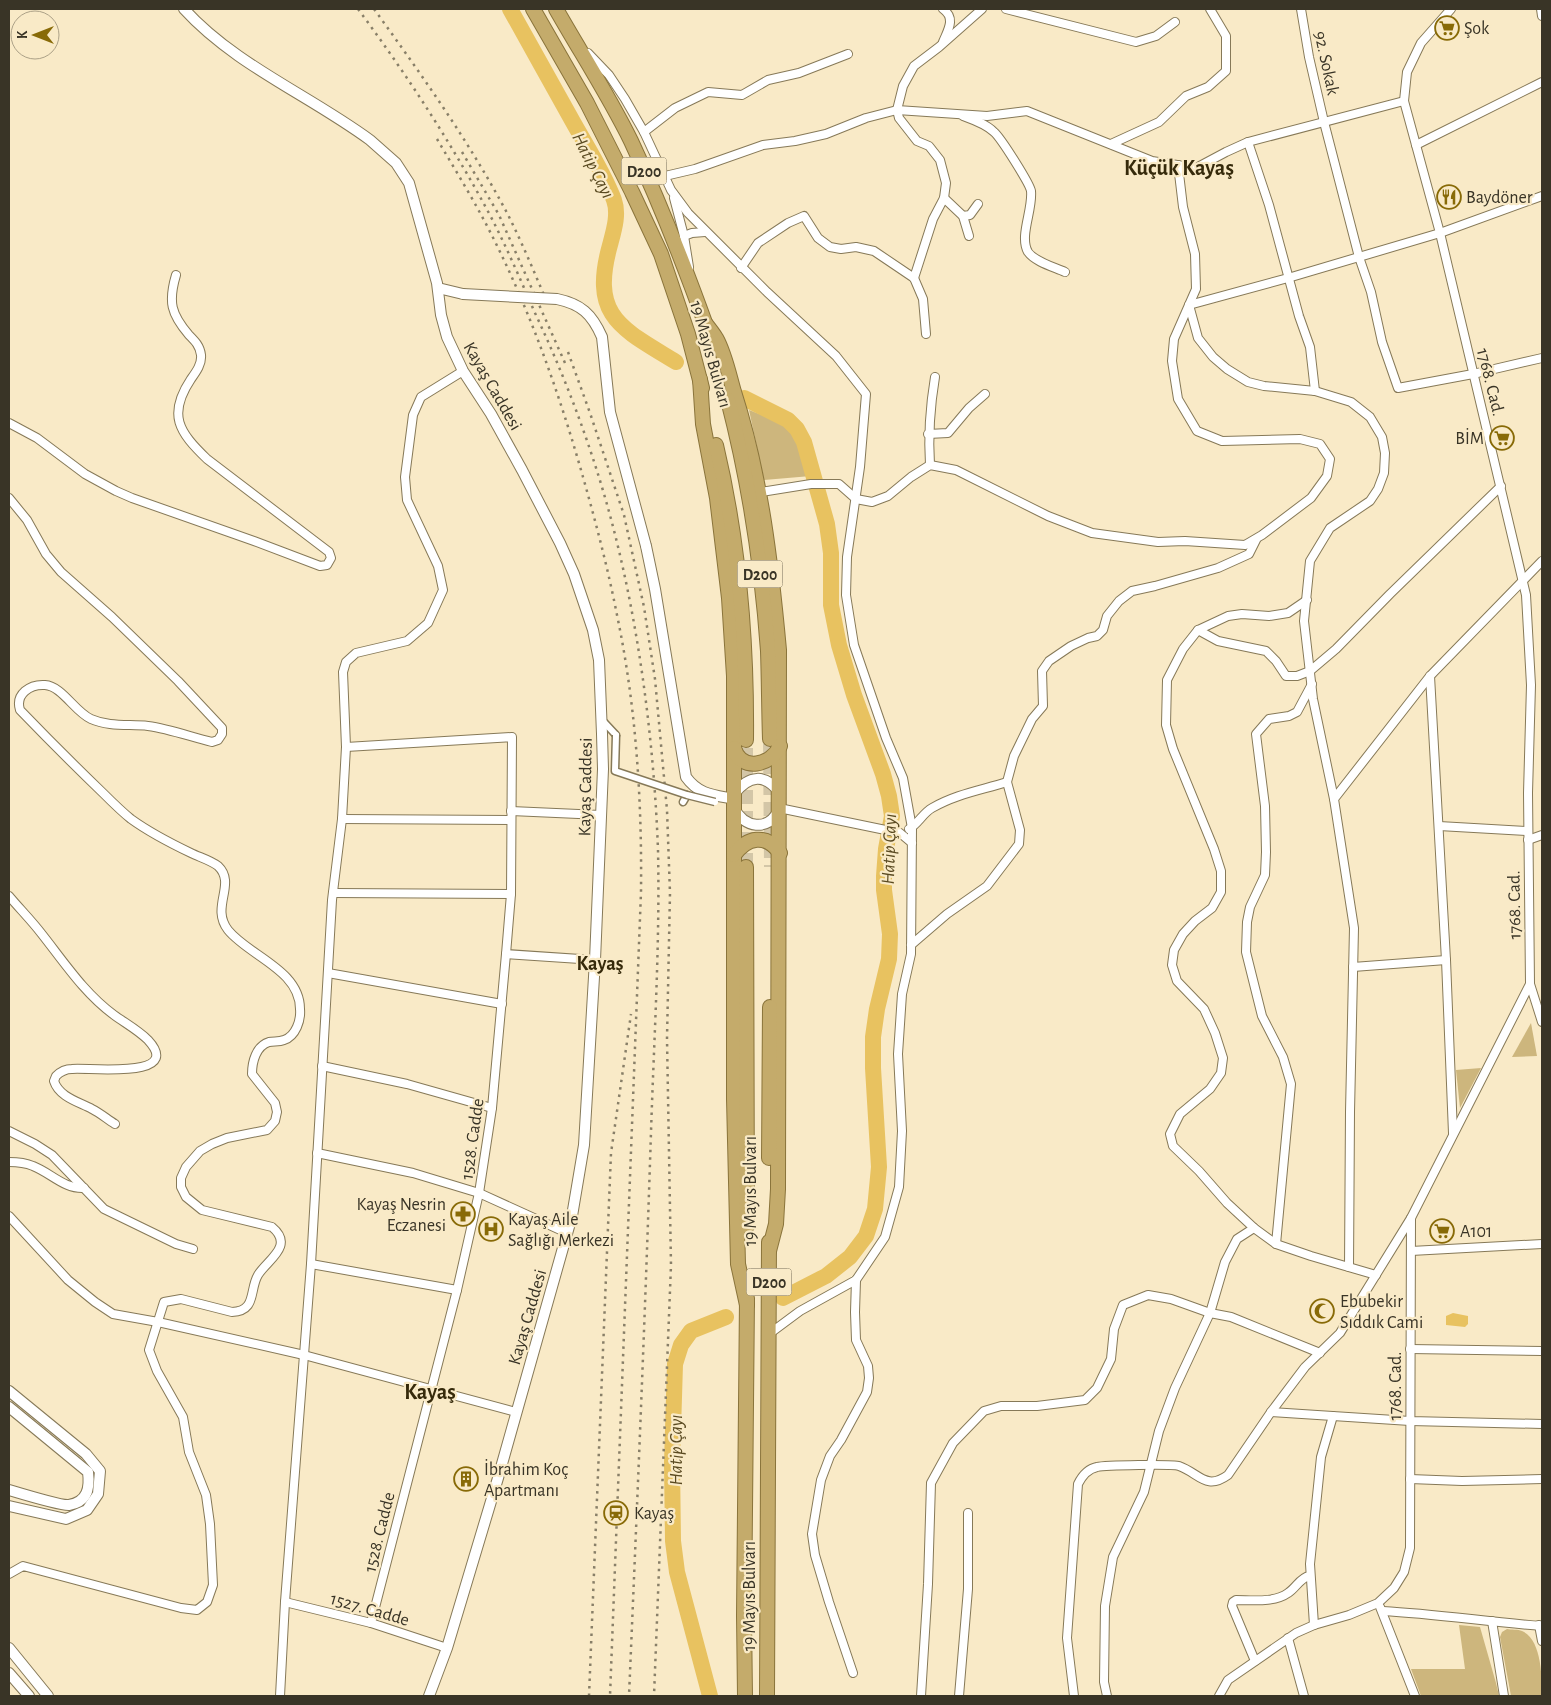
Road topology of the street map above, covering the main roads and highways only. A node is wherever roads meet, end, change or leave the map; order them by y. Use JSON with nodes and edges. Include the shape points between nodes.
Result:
{"nodes":[{"id":1,"x":534,"y":9,"type":"edge"},
{"id":2,"x":556,"y":9,"type":"edge"},
{"id":3,"x":705,"y":323,"type":"junction"},
{"id":4,"x":736,"y":412,"type":"junction"},
{"id":5,"x":706,"y":418,"type":"junction"},
{"id":6,"x":746,"y":740,"type":"tunnel mouth"},
{"id":7,"x":775,"y":742,"type":"junction"},
{"id":8,"x":734,"y":747,"type":"junction"},
{"id":9,"x":780,"y":853,"type":"junction"},
{"id":10,"x":734,"y":855,"type":"junction"},
{"id":11,"x":746,"y":867,"type":"tunnel mouth"},
{"id":12,"x":771,"y":867,"type":"tunnel mouth"},
{"id":13,"x":769,"y":1251,"type":"junction"},
{"id":14,"x":747,"y":1305,"type":"junction"},
{"id":15,"x":745,"y":1696,"type":"edge"},
{"id":16,"x":767,"y":1696,"type":"edge"}],
"edges":[{"from":1,"to":5,"type":"highway","name":"19 Mayıs Bulvarı","number":"D200","via":[[587,103],[661,254],[688,334]]},
{"from":2,"to":3,"type":"highway","name":"19 Mayıs Bulvarı","number":"D200","via":[[630,139]]},
{"from":3,"to":4,"type":"highway","name":"19 Mayıs Bulvarı","number":"D200"},
{"from":3,"to":4,"type":"highway","via":[[716,338]]},
{"from":4,"to":7,"type":"highway","via":[[771,564],[779,650]]},
{"from":5,"to":6,"type":"highway","name":"19 Mayıs Bulvarı","number":"D200","via":[[735,535],[742,595]]},
{"from":5,"to":8,"type":"highway","via":[[729,598]]},
{"from":7,"to":8,"type":"highway","via":[[777,753],[773,758],[756,764],[741,760]]},
{"from":7,"to":9,"type":"highway","via":[[780,793]]},
{"from":8,"to":10,"type":"highway"},
{"from":9,"to":10,"type":"highway","via":[[762,839],[748,842]]},
{"from":9,"to":13,"type":"highway","via":[[778,1189],[776,1224]]},
{"from":10,"to":14,"type":"highway","via":[[738,1264]]},
{"from":11,"to":14,"type":"highway","name":"19 Mayıs Bulvarı","number":"D200"},
{"from":12,"to":13,"type":"highway","name":"19 Mayıs Bulvarı","number":"D200"},
{"from":13,"to":16,"type":"highway","name":"19 Mayıs Bulvarı","number":"D200"},
{"from":14,"to":15,"type":"highway","name":"19 Mayıs Bulvarı","number":"D200"}]}
